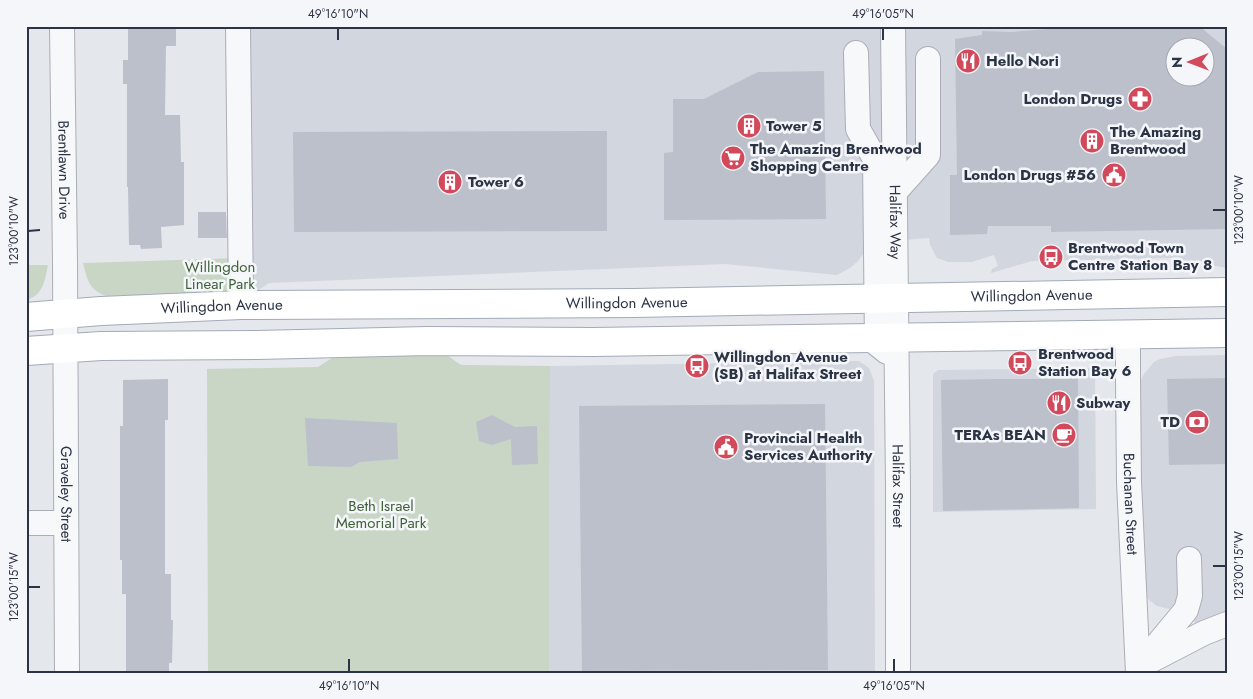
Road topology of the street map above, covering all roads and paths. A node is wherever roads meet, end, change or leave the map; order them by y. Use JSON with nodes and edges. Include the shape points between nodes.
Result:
{"nodes":[{"id":1,"x":62,"y":26,"type":"edge"},
{"id":2,"x":238,"y":26,"type":"edge"},
{"id":3,"x":893,"y":26,"type":"edge"},
{"id":4,"x":856,"y":53,"type":"dead end"},
{"id":5,"x":928,"y":59,"type":"dead end"},
{"id":6,"x":895,"y":192,"type":"junction"},
{"id":7,"x":1227,"y":292,"type":"edge"},
{"id":8,"x":886,"y":299,"type":"junction"},
{"id":9,"x":241,"y":306,"type":"junction"},
{"id":10,"x":65,"y":313,"type":"junction"},
{"id":11,"x":26,"y":317,"type":"edge"},
{"id":12,"x":1227,"y":333,"type":"edge"},
{"id":13,"x":1128,"y":334,"type":"junction"},
{"id":14,"x":890,"y":344,"type":"junction"},
{"id":15,"x":65,"y":348,"type":"junction"},
{"id":16,"x":26,"y":351,"type":"edge"},
{"id":17,"x":26,"y":523,"type":"edge"},
{"id":18,"x":66,"y":523,"type":"junction"},
{"id":19,"x":1189,"y":559,"type":"dead end"},
{"id":20,"x":1227,"y":624,"type":"edge"},
{"id":21,"x":1138,"y":670,"type":"edge"},
{"id":22,"x":66,"y":673,"type":"edge"},
{"id":23,"x":898,"y":673,"type":"edge"}],
"edges":[{"from":1,"to":10,"type":"street","name":"Brentlawn Drive"},
{"from":2,"to":9,"type":"street"},
{"from":3,"to":6,"type":"street","name":"Halifax Way"},
{"from":4,"to":8,"type":"street","via":[[858,129],[875,159]]},
{"from":5,"to":6,"type":"street","via":[[928,155]]},
{"from":6,"to":8,"type":"street","name":"Halifax Way"},
{"from":7,"to":8,"type":"main road","name":"Willingdon Avenue"},
{"from":8,"to":9,"type":"main road","name":"Willingdon Avenue"},
{"from":8,"to":14,"type":"street","name":"Halifax Street"},
{"from":9,"to":10,"type":"main road","name":"Willingdon Avenue"},
{"from":10,"to":11,"type":"main road","name":"Willingdon Avenue"},
{"from":10,"to":15,"type":"street","name":"Graveley Street"},
{"from":12,"to":13,"type":"main road"},
{"from":13,"to":14,"type":"main road"},
{"from":13,"to":21,"type":"street","name":"Buchanan Street","via":[[1129,482]]},
{"from":14,"to":15,"type":"main road","via":[[428,341]]},
{"from":14,"to":23,"type":"street","name":"Halifax Street","via":[[898,486]]},
{"from":15,"to":16,"type":"main road"},
{"from":15,"to":18,"type":"street","name":"Graveley Street"},
{"from":17,"to":18,"type":"street"},
{"from":18,"to":22,"type":"street","name":"Graveley Street"},
{"from":19,"to":21,"type":"street","via":[[1190,596],[1186,610]]},
{"from":20,"to":21,"type":"street","via":[[1204,633]]}]}
